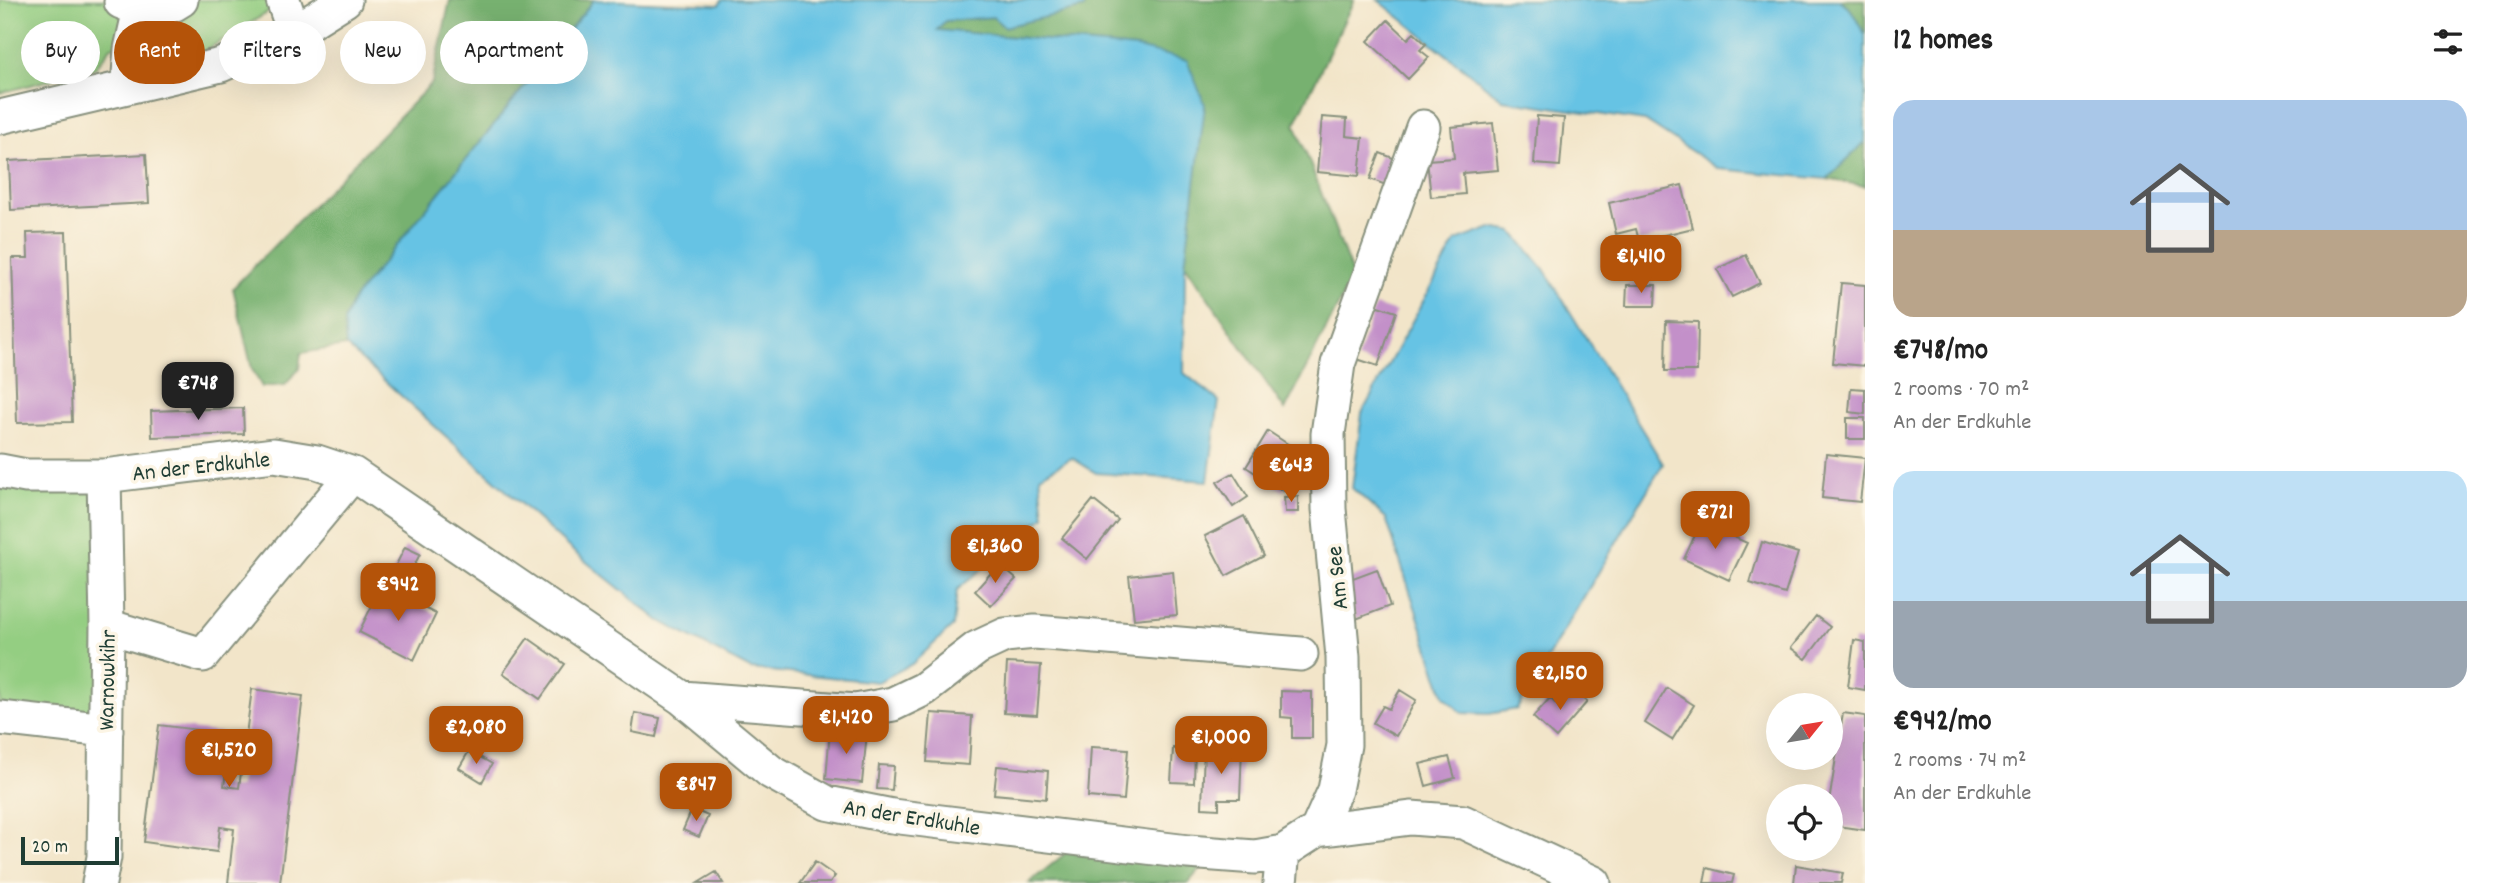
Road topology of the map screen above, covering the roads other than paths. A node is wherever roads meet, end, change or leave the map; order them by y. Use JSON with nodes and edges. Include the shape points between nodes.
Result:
{"nodes":[{"id":1,"x":181,"y":0,"type":"edge"},
{"id":2,"x":283,"y":0,"type":"edge"},
{"id":3,"x":345,"y":0,"type":"edge"},
{"id":4,"x":130,"y":4,"type":"edge"},
{"id":5,"x":290,"y":21,"type":"edge"},
{"id":6,"x":312,"y":21,"type":"edge"},
{"id":7,"x":140,"y":84,"type":"edge"},
{"id":8,"x":0,"y":117,"type":"edge"},
{"id":9,"x":1423,"y":128,"type":"dead end"},
{"id":10,"x":0,"y":471,"type":"edge"},
{"id":11,"x":353,"y":474,"type":"junction"},
{"id":12,"x":104,"y":476,"type":"junction"},
{"id":13,"x":107,"y":625,"type":"junction"},
{"id":14,"x":1301,"y":654,"type":"dead end"},
{"id":15,"x":682,"y":698,"type":"junction"},
{"id":16,"x":0,"y":718,"type":"edge"},
{"id":17,"x":106,"y":730,"type":"junction"},
{"id":18,"x":1317,"y":830,"type":"junction"},
{"id":19,"x":1281,"y":868,"type":"edge"},
{"id":20,"x":99,"y":883,"type":"edge"},
{"id":21,"x":1594,"y":883,"type":"edge"}],
"edges":[{"from":1,"to":4,"type":"street","via":[[158,9]]},
{"from":2,"to":5,"type":"street"},
{"from":3,"to":6,"type":"street"},
{"from":7,"to":8,"type":"street"},
{"from":9,"to":18,"type":"street","name":"Am See","via":[[1338,364],[1328,434],[1329,509],[1343,657],[1344,745],[1335,790]]},
{"from":10,"to":12,"type":"street","name":"An der Erdkuhle"},
{"from":11,"to":12,"type":"street","name":"An der Erdkuhle","via":[[275,455]]},
{"from":11,"to":13,"type":"street","via":[[203,655]]},
{"from":11,"to":15,"type":"street","name":"An der Erdkuhle"},
{"from":12,"to":13,"type":"street","name":"Warnowkihr"},
{"from":13,"to":17,"type":"street","name":"Warnowkihr"},
{"from":14,"to":15,"type":"street","via":[[1035,632],[1005,635],[977,648],[924,689],[893,704],[868,709]]},
{"from":15,"to":19,"type":"street","name":"An der Erdkuhle","via":[[771,772],[827,803],[892,816],[1255,857]]},
{"from":16,"to":17,"type":"street"},
{"from":17,"to":20,"type":"street","name":"Warnowkihr","via":[[104,858]]},
{"from":18,"to":19,"type":"street","name":"An der Erdkuhle"},
{"from":18,"to":21,"type":"street","name":"An der Erdkuhle","via":[[1411,818],[1463,822]]}]}
